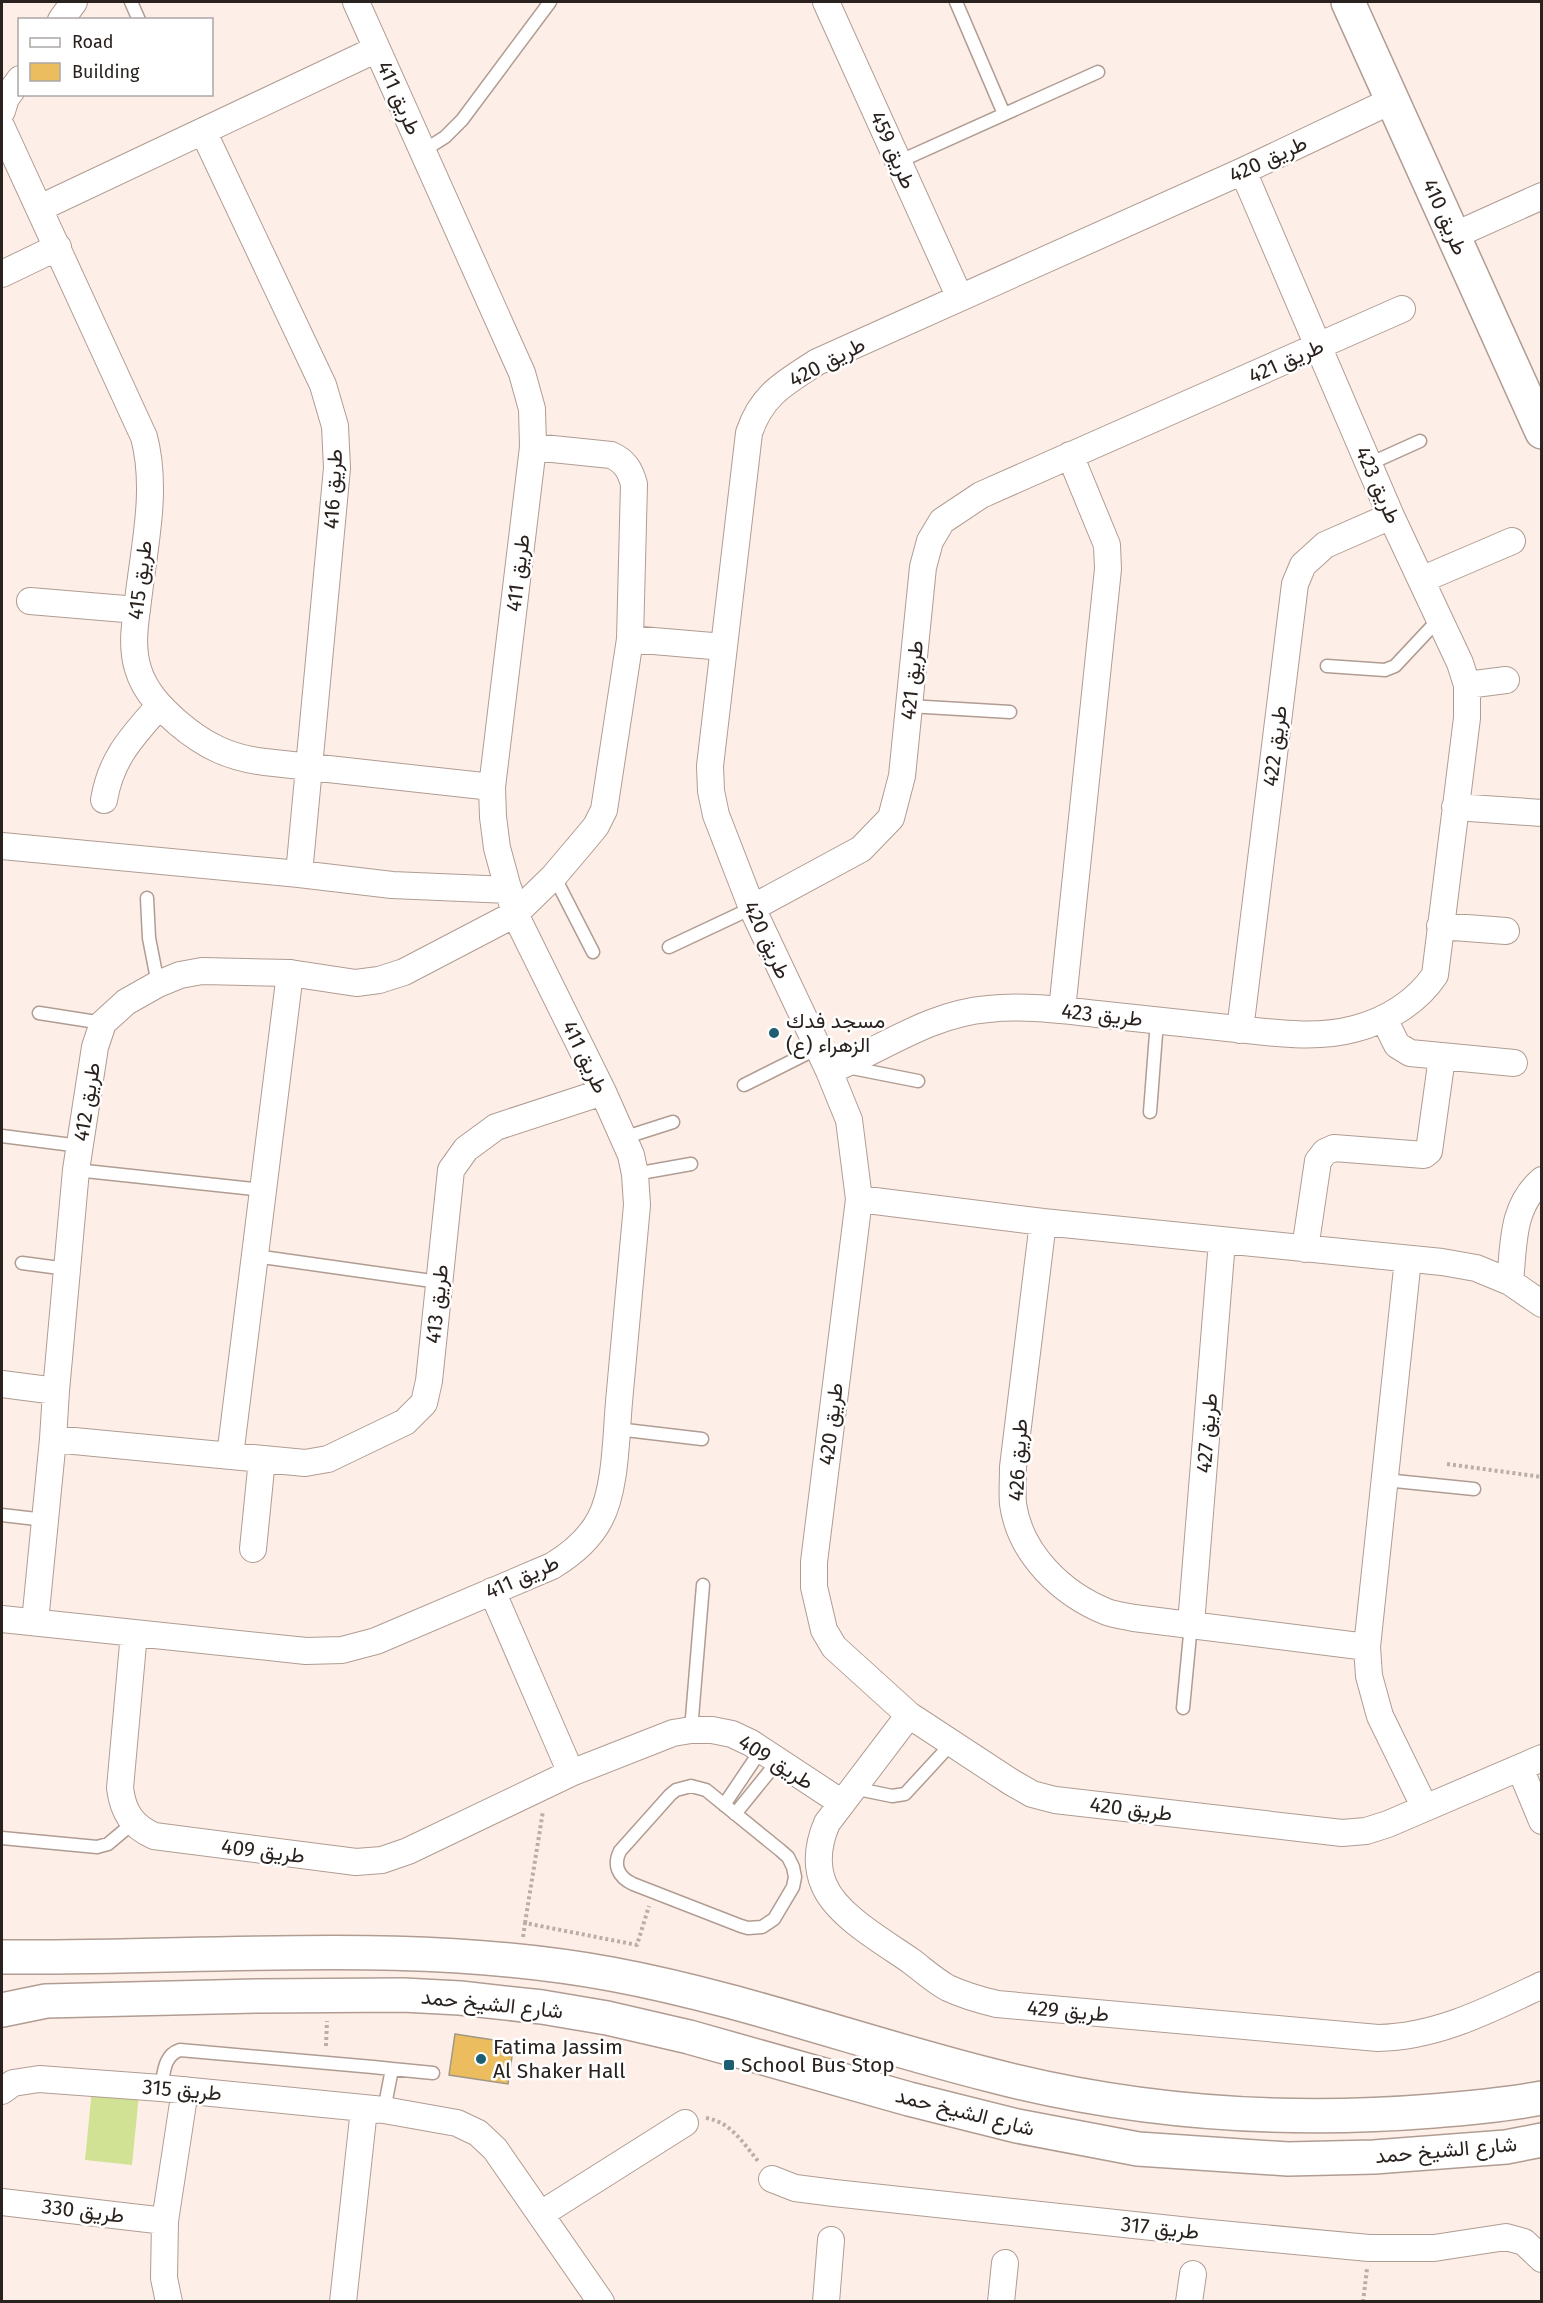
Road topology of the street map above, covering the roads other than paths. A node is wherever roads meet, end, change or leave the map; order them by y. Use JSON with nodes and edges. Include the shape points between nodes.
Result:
{"nodes":[{"id":1,"x":74,"y":2,"type":"edge"},
{"id":2,"x":131,"y":2,"type":"edge"},
{"id":3,"x":357,"y":2,"type":"edge"},
{"id":4,"x":550,"y":2,"type":"edge"},
{"id":5,"x":826,"y":2,"type":"edge"},
{"id":6,"x":956,"y":2,"type":"edge"},
{"id":7,"x":1348,"y":2,"type":"edge"},
{"id":8,"x":62,"y":18,"type":"edge"},
{"id":9,"x":138,"y":18,"type":"edge"},
{"id":10,"x":378,"y":49,"type":"junction"},
{"id":11,"x":1098,"y":72,"type":"dead end"},
{"id":12,"x":18,"y":82,"type":"edge"},
{"id":13,"x":1393,"y":100,"type":"junction"},
{"id":14,"x":2,"y":111,"type":"edge"},
{"id":15,"x":1004,"y":114,"type":"junction"},
{"id":16,"x":2,"y":128,"type":"edge"},
{"id":17,"x":203,"y":131,"type":"junction"},
{"id":18,"x":423,"y":151,"type":"junction"},
{"id":19,"x":898,"y":162,"type":"junction"},
{"id":20,"x":1243,"y":171,"type":"junction"},
{"id":21,"x":1542,"y":196,"type":"edge"},
{"id":22,"x":40,"y":208,"type":"junction"},
{"id":23,"x":1453,"y":236,"type":"junction"},
{"id":24,"x":58,"y":247,"type":"junction"},
{"id":25,"x":2,"y":274,"type":"edge"},
{"id":26,"x":960,"y":298,"type":"junction"},
{"id":27,"x":1402,"y":309,"type":"dead end"},
{"id":28,"x":1318,"y":347,"type":"junction"},
{"id":29,"x":1542,"y":432,"type":"edge"},
{"id":30,"x":1420,"y":441,"type":"dead end"},
{"id":31,"x":533,"y":447,"type":"junction"},
{"id":32,"x":1070,"y":455,"type":"junction"},
{"id":33,"x":1369,"y":464,"type":"junction"},
{"id":34,"x":1391,"y":516,"type":"junction"},
{"id":35,"x":1512,"y":541,"type":"dead end"},
{"id":36,"x":1421,"y":580,"type":"junction"},
{"id":37,"x":30,"y":601,"type":"dead end"},
{"id":38,"x":137,"y":610,"type":"junction"},
{"id":39,"x":1439,"y":619,"type":"junction"},
{"id":40,"x":630,"y":639,"type":"junction"},
{"id":41,"x":724,"y":647,"type":"junction"},
{"id":42,"x":1327,"y":666,"type":"dead end"},
{"id":43,"x":1506,"y":680,"type":"dead end"},
{"id":44,"x":1467,"y":685,"type":"junction"},
{"id":45,"x":159,"y":706,"type":"junction"},
{"id":46,"x":909,"y":706,"type":"junction"},
{"id":47,"x":1010,"y":712,"type":"dead end"},
{"id":48,"x":309,"y":767,"type":"junction"},
{"id":49,"x":492,"y":787,"type":"junction"},
{"id":50,"x":104,"y":800,"type":"dead end"},
{"id":51,"x":1455,"y":807,"type":"junction"},
{"id":52,"x":1542,"y":813,"type":"edge"},
{"id":53,"x":2,"y":846,"type":"edge"},
{"id":54,"x":299,"y":874,"type":"junction"},
{"id":55,"x":554,"y":876,"type":"junction"},
{"id":56,"x":147,"y":898,"type":"dead end"},
{"id":57,"x":512,"y":902,"type":"junction"},
{"id":58,"x":752,"y":908,"type":"junction"},
{"id":59,"x":1440,"y":926,"type":"junction"},
{"id":60,"x":1506,"y":932,"type":"dead end"},
{"id":61,"x":669,"y":947,"type":"dead end"},
{"id":62,"x":593,"y":952,"type":"dead end"},
{"id":63,"x":290,"y":974,"type":"junction"},
{"id":64,"x":158,"y":984,"type":"junction"},
{"id":65,"x":1062,"y":1010,"type":"junction"},
{"id":66,"x":39,"y":1013,"type":"dead end"},
{"id":67,"x":1384,"y":1019,"type":"junction"},
{"id":68,"x":1157,"y":1021,"type":"junction"},
{"id":69,"x":103,"y":1023,"type":"junction"},
{"id":70,"x":1240,"y":1030,"type":"junction"},
{"id":71,"x":818,"y":1048,"type":"junction"},
{"id":72,"x":1442,"y":1057,"type":"junction"},
{"id":73,"x":1514,"y":1063,"type":"dead end"},
{"id":74,"x":836,"y":1069,"type":"junction"},
{"id":75,"x":918,"y":1081,"type":"dead end"},
{"id":76,"x":744,"y":1084,"type":"dead end"},
{"id":77,"x":603,"y":1092,"type":"junction"},
{"id":78,"x":1150,"y":1112,"type":"dead end"},
{"id":79,"x":673,"y":1122,"type":"dead end"},
{"id":80,"x":2,"y":1136,"type":"edge"},
{"id":81,"x":623,"y":1138,"type":"junction"},
{"id":82,"x":78,"y":1158,"type":"junction"},
{"id":83,"x":691,"y":1164,"type":"dead end"},
{"id":84,"x":635,"y":1174,"type":"junction"},
{"id":85,"x":1542,"y":1180,"type":"edge"},
{"id":86,"x":263,"y":1190,"type":"junction"},
{"id":87,"x":859,"y":1199,"type":"junction"},
{"id":88,"x":1043,"y":1222,"type":"junction"},
{"id":89,"x":1222,"y":1241,"type":"junction"},
{"id":90,"x":1305,"y":1249,"type":"junction"},
{"id":91,"x":255,"y":1256,"type":"junction"},
{"id":92,"x":1408,"y":1259,"type":"junction"},
{"id":93,"x":22,"y":1263,"type":"dead end"},
{"id":94,"x":67,"y":1269,"type":"junction"},
{"id":95,"x":439,"y":1282,"type":"junction"},
{"id":96,"x":1510,"y":1282,"type":"junction"},
{"id":97,"x":1542,"y":1304,"type":"edge"},
{"id":98,"x":2,"y":1383,"type":"edge"},
{"id":99,"x":56,"y":1391,"type":"junction"},
{"id":100,"x":617,"y":1429,"type":"junction"},
{"id":101,"x":53,"y":1439,"type":"junction"},
{"id":102,"x":702,"y":1439,"type":"dead end"},
{"id":103,"x":230,"y":1456,"type":"junction"},
{"id":104,"x":262,"y":1459,"type":"junction"},
{"id":105,"x":1385,"y":1480,"type":"junction"},
{"id":106,"x":1474,"y":1489,"type":"dead end"},
{"id":107,"x":2,"y":1515,"type":"edge"},
{"id":108,"x":45,"y":1520,"type":"junction"},
{"id":109,"x":253,"y":1549,"type":"dead end"},
{"id":110,"x":704,"y":1585,"type":"dead end"},
{"id":111,"x":492,"y":1591,"type":"junction"},
{"id":112,"x":2,"y":1619,"type":"edge"},
{"id":113,"x":35,"y":1622,"type":"junction"},
{"id":114,"x":1191,"y":1624,"type":"junction"},
{"id":115,"x":134,"y":1633,"type":"junction"},
{"id":116,"x":1367,"y":1647,"type":"junction"},
{"id":117,"x":1183,"y":1708,"type":"dead end"},
{"id":118,"x":909,"y":1714,"type":"junction"},
{"id":119,"x":691,"y":1730,"type":"junction"},
{"id":120,"x":952,"y":1743,"type":"junction"},
{"id":121,"x":770,"y":1756,"type":"junction"},
{"id":122,"x":1531,"y":1763,"type":"edge"},
{"id":123,"x":571,"y":1773,"type":"junction"},
{"id":124,"x":847,"y":1795,"type":"junction"},
{"id":125,"x":724,"y":1806,"type":"junction"},
{"id":126,"x":1425,"y":1808,"type":"junction"},
{"id":127,"x":735,"y":1814,"type":"junction"},
{"id":128,"x":1542,"y":1821,"type":"edge"},
{"id":129,"x":133,"y":1823,"type":"junction"},
{"id":130,"x":2,"y":1839,"type":"edge"},
{"id":131,"x":2,"y":1957,"type":"edge"},
{"id":132,"x":1542,"y":1985,"type":"edge"},
{"id":133,"x":46,"y":2001,"type":"junction"},
{"id":134,"x":2,"y":2010,"type":"edge"},
{"id":135,"x":2,"y":2024,"type":"edge"},
{"id":136,"x":392,"y":2069,"type":"junction"},
{"id":137,"x":433,"y":2073,"type":"dead end"},
{"id":138,"x":173,"y":2089,"type":"junction"},
{"id":139,"x":2,"y":2091,"type":"edge"},
{"id":140,"x":1542,"y":2098,"type":"edge"},
{"id":141,"x":374,"y":2109,"type":"junction"},
{"id":142,"x":685,"y":2123,"type":"road end"},
{"id":143,"x":1542,"y":2140,"type":"edge"},
{"id":144,"x":772,"y":2179,"type":"road end"},
{"id":145,"x":2,"y":2202,"type":"edge"},
{"id":146,"x":541,"y":2214,"type":"junction"},
{"id":147,"x":165,"y":2221,"type":"junction"},
{"id":148,"x":831,"y":2240,"type":"dead end"},
{"id":149,"x":1542,"y":2259,"type":"edge"},
{"id":150,"x":1005,"y":2263,"type":"dead end"},
{"id":151,"x":1193,"y":2274,"type":"dead end"},
{"id":152,"x":169,"y":2301,"type":"edge"},
{"id":153,"x":343,"y":2301,"type":"edge"},
{"id":154,"x":602,"y":2301,"type":"edge"},
{"id":155,"x":826,"y":2301,"type":"edge"},
{"id":156,"x":1000,"y":2301,"type":"edge"},
{"id":157,"x":1190,"y":2301,"type":"edge"}],
"edges":[{"from":1,"to":8,"type":"street"},
{"from":2,"to":9,"type":"lane"},
{"from":3,"to":10,"type":"street","name":"طريق 411"},
{"from":4,"to":18,"type":"lane","via":[[462,120]]},
{"from":5,"to":19,"type":"street","name":"طريق 459"},
{"from":6,"to":15,"type":"lane"},
{"from":7,"to":13,"type":"main road","name":"طريق 410"},
{"from":10,"to":17,"type":"street"},
{"from":10,"to":18,"type":"street","name":"طريق 411"},
{"from":11,"to":15,"type":"lane"},
{"from":12,"to":14,"type":"street"},
{"from":13,"to":20,"type":"street","name":"طريق 420"},
{"from":13,"to":23,"type":"main road","name":"طريق 410"},
{"from":15,"to":19,"type":"lane"},
{"from":16,"to":22,"type":"street","name":"طريق 415"},
{"from":17,"to":22,"type":"street"},
{"from":17,"to":48,"type":"street","name":"طريق 416","via":[[323,385],[335,426],[337,468]]},
{"from":18,"to":31,"type":"street","name":"طريق 411","via":[[522,373],[532,409]]},
{"from":19,"to":26,"type":"street","name":"طريق 459"},
{"from":20,"to":26,"type":"street","name":"طريق 420"},
{"from":20,"to":28,"type":"street","name":"طريق 423"},
{"from":21,"to":23,"type":"street"},
{"from":22,"to":24,"type":"street","name":"طريق 415"},
{"from":23,"to":29,"type":"main road","name":"طريق 410"},
{"from":24,"to":25,"type":"street"},
{"from":24,"to":38,"type":"street","name":"طريق 415","via":[[139,422],[148,453],[152,485]]},
{"from":26,"to":41,"type":"street","name":"طريق 420","via":[[818,362],[776,389],[759,410],[749,433]]},
{"from":27,"to":28,"type":"street","name":"طريق 421"},
{"from":28,"to":32,"type":"street","name":"طريق 421"},
{"from":28,"to":33,"type":"street","name":"طريق 423"},
{"from":30,"to":33,"type":"lane"},
{"from":31,"to":40,"type":"street","via":[[611,455],[620,459],[631,474],[634,484]]},
{"from":31,"to":49,"type":"street","name":"طريق 411"},
{"from":32,"to":46,"type":"street","name":"طريق 421","via":[[981,495],[942,521],[930,541],[923,567]]},
{"from":32,"to":65,"type":"street","via":[[1107,545],[1108,569]]},
{"from":33,"to":34,"type":"street","name":"طريق 423"},
{"from":34,"to":36,"type":"street","name":"طريق 423"},
{"from":34,"to":70,"type":"street","name":"طريق 422","via":[[1325,545],[1303,565],[1295,584]]},
{"from":35,"to":36,"type":"street"},
{"from":36,"to":39,"type":"street","name":"طريق 423"},
{"from":37,"to":38,"type":"street"},
{"from":38,"to":45,"type":"street","name":"طريق 415","via":[[135,656],[143,682]]},
{"from":39,"to":42,"type":"lane","via":[[1395,666],[1385,670]]},
{"from":39,"to":44,"type":"street","name":"طريق 423"},
{"from":40,"to":41,"type":"street"},
{"from":40,"to":55,"type":"street","via":[[604,810],[596,826]]},
{"from":41,"to":58,"type":"street","name":"طريق 420","via":[[710,766],[711,791],[716,815]]},
{"from":43,"to":44,"type":"street"},
{"from":44,"to":51,"type":"street","name":"طريق 423","via":[[1467,718]]},
{"from":45,"to":48,"type":"street","name":"طريق 415","via":[[196,738],[228,755]]},
{"from":45,"to":50,"type":"street","via":[[120,752]]},
{"from":46,"to":47,"type":"lane"},
{"from":46,"to":58,"type":"street","name":"طريق 421","via":[[902,776],[891,818],[861,849]]},
{"from":48,"to":49,"type":"street","name":"طريق 415"},
{"from":48,"to":54,"type":"street","name":"طريق 416"},
{"from":49,"to":57,"type":"street","name":"طريق 411","via":[[497,848]]},
{"from":51,"to":52,"type":"street"},
{"from":51,"to":59,"type":"street","name":"طريق 423"},
{"from":53,"to":54,"type":"street"},
{"from":54,"to":57,"type":"street"},
{"from":55,"to":57,"type":"street"},
{"from":55,"to":62,"type":"lane"},
{"from":56,"to":64,"type":"lane","via":[[149,938]]},
{"from":57,"to":63,"type":"street","via":[[404,972],[356,983]]},
{"from":57,"to":77,"type":"street","name":"طريق 411"},
{"from":58,"to":61,"type":"lane"},
{"from":58,"to":71,"type":"street","name":"طريق 420"},
{"from":59,"to":60,"type":"street"},
{"from":59,"to":67,"type":"street","name":"طريق 423","via":[[1435,975],[1417,997]]},
{"from":63,"to":64,"type":"street","via":[[202,971]]},
{"from":63,"to":86,"type":"street"},
{"from":64,"to":69,"type":"street","via":[[126,1002]]},
{"from":65,"to":68,"type":"street","name":"طريق 423"},
{"from":65,"to":74,"type":"street","name":"طريق 423","via":[[992,1008],[951,1015]]},
{"from":66,"to":69,"type":"lane"},
{"from":67,"to":70,"type":"street","name":"طريق 423","via":[[1354,1030],[1327,1033]]},
{"from":67,"to":72,"type":"street","via":[[1392,1038],[1403,1050]]},
{"from":68,"to":70,"type":"street","name":"طريق 423"},
{"from":68,"to":78,"type":"lane"},
{"from":69,"to":82,"type":"street","name":"طريق 412","via":[[95,1047]]},
{"from":71,"to":74,"type":"street","name":"طريق 420"},
{"from":71,"to":76,"type":"lane"},
{"from":72,"to":73,"type":"street"},
{"from":72,"to":90,"type":"street","via":[[1429,1151],[1424,1155],[1334,1148],[1325,1152],[1318,1161]]},
{"from":74,"to":75,"type":"lane"},
{"from":74,"to":87,"type":"street","name":"طريق 420","via":[[849,1120]]},
{"from":77,"to":81,"type":"street","name":"طريق 411"},
{"from":77,"to":95,"type":"street","name":"طريق 413","via":[[496,1128],[466,1149],[451,1170]]},
{"from":79,"to":81,"type":"lane"},
{"from":80,"to":82,"type":"lane"},
{"from":81,"to":84,"type":"street","name":"طريق 411"},
{"from":82,"to":86,"type":"lane"},
{"from":82,"to":94,"type":"street","name":"طريق 412"},
{"from":83,"to":84,"type":"lane"},
{"from":84,"to":100,"type":"street","name":"طريق 411","via":[[637,1205]]},
{"from":85,"to":96,"type":"street","via":[[1529,1191],[1519,1212]]},
{"from":86,"to":91,"type":"street"},
{"from":87,"to":88,"type":"street"},
{"from":87,"to":118,"type":"street","name":"طريق 420","via":[[814,1587],[824,1630],[834,1647]]},
{"from":88,"to":89,"type":"street"},
{"from":88,"to":114,"type":"street","name":"طريق 426","via":[[1013,1467],[1013,1505],[1023,1537],[1048,1574],[1085,1601],[1134,1618]]},
{"from":89,"to":90,"type":"street"},
{"from":89,"to":114,"type":"street","name":"طريق 427"},
{"from":90,"to":92,"type":"street"},
{"from":91,"to":95,"type":"lane"},
{"from":91,"to":103,"type":"street"},
{"from":92,"to":96,"type":"street","via":[[1476,1268]]},
{"from":92,"to":105,"type":"street"},
{"from":93,"to":94,"type":"lane"},
{"from":94,"to":99,"type":"street","name":"طريق 412"},
{"from":95,"to":104,"type":"street","name":"طريق 413","via":[[424,1403],[405,1422],[328,1459],[305,1463]]},
{"from":96,"to":97,"type":"street"},
{"from":98,"to":99,"type":"street"},
{"from":99,"to":101,"type":"street","name":"طريق 412"},
{"from":100,"to":102,"type":"lane"},
{"from":100,"to":111,"type":"street","name":"طريق 411","via":[[609,1497],[588,1538],[552,1566]]},
{"from":101,"to":103,"type":"street","name":"طريق 413"},
{"from":101,"to":108,"type":"street","name":"طريق 412"},
{"from":103,"to":104,"type":"street","name":"طريق 413"},
{"from":104,"to":109,"type":"street"},
{"from":105,"to":106,"type":"lane"},
{"from":105,"to":116,"type":"street"},
{"from":107,"to":108,"type":"lane"},
{"from":108,"to":113,"type":"street","name":"طريق 412"},
{"from":110,"to":119,"type":"lane"},
{"from":111,"to":115,"type":"street","name":"طريق 411","via":[[376,1641],[342,1650],[306,1651]]},
{"from":111,"to":123,"type":"street"},
{"from":112,"to":113,"type":"street","name":"طريق 411"},
{"from":113,"to":115,"type":"street","name":"طريق 411"},
{"from":114,"to":116,"type":"street","name":"طريق 426"},
{"from":114,"to":117,"type":"lane"},
{"from":115,"to":129,"type":"street","via":[[120,1788],[126,1813]]},
{"from":116,"to":126,"type":"street","via":[[1369,1676],[1380,1716]]},
{"from":118,"to":120,"type":"street","name":"طريق 420"},
{"from":118,"to":124,"type":"street","name":"طريق 429"},
{"from":119,"to":121,"type":"street","name":"طريق 409","via":[[732,1734]]},
{"from":119,"to":123,"type":"street","name":"طريق 409","via":[[673,1733]]},
{"from":120,"to":124,"type":"lane","via":[[905,1794]]},
{"from":120,"to":126,"type":"street","name":"طريق 420","via":[[1032,1794],[1054,1800],[1342,1833],[1366,1831]]},
{"from":121,"to":124,"type":"street","name":"طريق 409"},
{"from":121,"to":125,"type":"lane"},
{"from":121,"to":127,"type":"lane"},
{"from":122,"to":126,"type":"street","name":"طريق 420"},
{"from":122,"to":128,"type":"street"},
{"from":123,"to":129,"type":"street","name":"طريق 409","via":[[382,1860],[356,1862],[160,1838]]},
{"from":124,"to":132,"type":"street","name":"طريق 429","via":[[827,1823],[818,1855],[825,1888],[834,1902],[947,1987],[996,2004],[1402,2038],[1481,2014]]},
{"from":125,"to":127,"type":"lane"},
{"from":125,"to":127,"type":"lane","via":[[699,1787],[676,1790],[620,1851],[616,1864],[621,1877],[748,1928],[769,1924],[793,1887],[793,1867],[788,1857]]},
{"from":129,"to":130,"type":"lane","via":[[108,1844],[97,1847]]},
{"from":131,"to":140,"type":"main road","name":"شارع الشيخ حمد","via":[[384,1953],[547,1964],[715,1996],[993,2076],[1156,2108],[1302,2117],[1372,2116]]},
{"from":133,"to":134,"type":"main road","name":"شارع الشيخ حمد"},
{"from":133,"to":135,"type":"main road"},
{"from":133,"to":143,"type":"main road","name":"شارع الشيخ حمد","via":[[403,1995],[542,2007],[689,2037],[1017,2126],[1138,2149],[1310,2158],[1374,2157],[1506,2147]]},
{"from":136,"to":137,"type":"lane"},
{"from":136,"to":138,"type":"lane","via":[[180,2049],[168,2057]]},
{"from":136,"to":141,"type":"lane"},
{"from":138,"to":139,"type":"street","name":"طريق 315","via":[[39,2079],[13,2083]]},
{"from":138,"to":141,"type":"street","name":"طريق 315"},
{"from":138,"to":147,"type":"street"},
{"from":141,"to":146,"type":"street","name":"طريق 315","via":[[469,2127],[495,2149]]},
{"from":141,"to":153,"type":"street"},
{"from":142,"to":146,"type":"street"},
{"from":144,"to":149,"type":"street","name":"طريق 317","via":[[795,2188],[825,2192],[1369,2248],[1434,2248],[1506,2237],[1524,2242]]},
{"from":145,"to":147,"type":"street","name":"طريق 330"},
{"from":146,"to":154,"type":"street","name":"طريق 315"},
{"from":147,"to":152,"type":"street","via":[[164,2278]]},
{"from":148,"to":155,"type":"street"},
{"from":150,"to":156,"type":"street"},
{"from":151,"to":157,"type":"street"}]}
